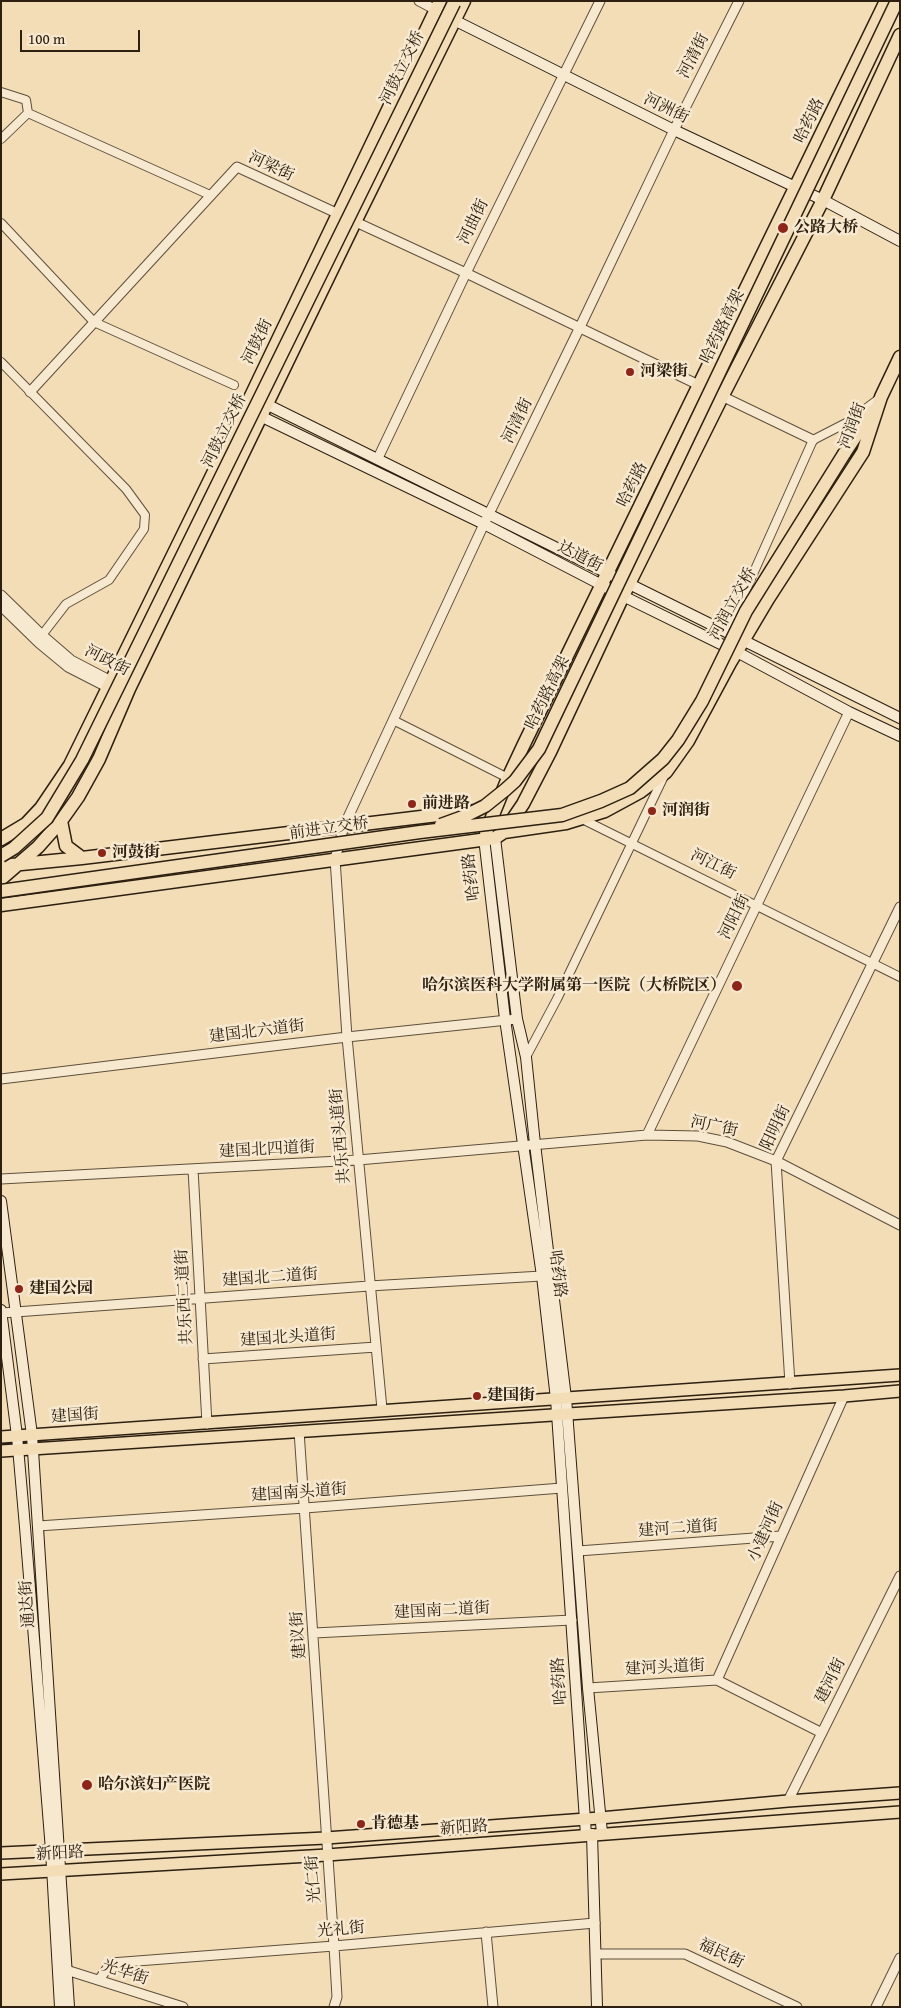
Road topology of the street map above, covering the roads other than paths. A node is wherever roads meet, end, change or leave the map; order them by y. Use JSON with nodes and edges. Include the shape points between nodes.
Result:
{"nodes":[{"id":1,"x":419,"y":1,"type":"edge"},
{"id":2,"x":600,"y":1,"type":"edge"},
{"id":3,"x":739,"y":1,"type":"edge"},
{"id":4,"x":886,"y":1,"type":"edge"},
{"id":5,"x":897,"y":1,"type":"edge"},
{"id":6,"x":457,"y":2,"type":"edge"},
{"id":7,"x":438,"y":6,"type":"edge"},
{"id":8,"x":454,"y":20,"type":"junction"},
{"id":9,"x":900,"y":35,"type":"edge"},
{"id":10,"x":563,"y":74,"type":"junction"},
{"id":11,"x":1,"y":92,"type":"edge"},
{"id":12,"x":28,"y":113,"type":"junction"},
{"id":13,"x":674,"y":130,"type":"junction"},
{"id":14,"x":1,"y":139,"type":"edge"},
{"id":15,"x":796,"y":187,"type":"junction"},
{"id":16,"x":210,"y":196,"type":"junction"},
{"id":17,"x":823,"y":200,"type":"junction"},
{"id":18,"x":338,"y":215,"type":"junction"},
{"id":19,"x":355,"y":222,"type":"junction"},
{"id":20,"x":1,"y":223,"type":"edge"},
{"id":21,"x":900,"y":242,"type":"edge"},
{"id":22,"x":466,"y":273,"type":"junction"},
{"id":23,"x":94,"y":322,"type":"junction"},
{"id":24,"x":580,"y":327,"type":"junction"},
{"id":25,"x":900,"y":357,"type":"edge"},
{"id":26,"x":1,"y":362,"type":"edge"},
{"id":27,"x":234,"y":385,"type":"dead end"},
{"id":28,"x":699,"y":386,"type":"junction"},
{"id":29,"x":30,"y":392,"type":"junction"},
{"id":30,"x":251,"y":396,"type":"junction"},
{"id":31,"x":722,"y":397,"type":"junction"},
{"id":32,"x":881,"y":397,"type":"junction"},
{"id":33,"x":266,"y":404,"type":"junction"},
{"id":34,"x":244,"y":408,"type":"junction"},
{"id":35,"x":261,"y":417,"type":"junction"},
{"id":36,"x":812,"y":440,"type":"junction"},
{"id":37,"x":378,"y":458,"type":"junction"},
{"id":38,"x":490,"y":514,"type":"junction"},
{"id":39,"x":484,"y":524,"type":"junction"},
{"id":40,"x":609,"y":574,"type":"junction"},
{"id":41,"x":629,"y":584,"type":"junction"},
{"id":42,"x":602,"y":586,"type":"junction"},
{"id":43,"x":1,"y":595,"type":"edge"},
{"id":44,"x":623,"y":596,"type":"junction"},
{"id":45,"x":1,"y":606,"type":"edge"},
{"id":46,"x":727,"y":632,"type":"junction"},
{"id":47,"x":42,"y":635,"type":"junction"},
{"id":48,"x":744,"y":640,"type":"junction"},
{"id":49,"x":737,"y":652,"type":"junction"},
{"id":50,"x":108,"y":684,"type":"junction"},
{"id":51,"x":129,"y":689,"type":"junction"},
{"id":52,"x":849,"y":712,"type":"junction"},
{"id":53,"x":900,"y":718,"type":"edge"},
{"id":54,"x":393,"y":720,"type":"junction"},
{"id":55,"x":900,"y":736,"type":"edge"},
{"id":56,"x":651,"y":770,"type":"joint"},
{"id":57,"x":666,"y":772,"type":"junction"},
{"id":58,"x":508,"y":778,"type":"junction"},
{"id":59,"x":523,"y":804,"type":"junction"},
{"id":60,"x":497,"y":807,"type":"junction"},
{"id":61,"x":582,"y":819,"type":"junction"},
{"id":62,"x":60,"y":821,"type":"junction"},
{"id":63,"x":344,"y":826,"type":"junction"},
{"id":64,"x":420,"y":832,"type":"junction"},
{"id":65,"x":494,"y":836,"type":"junction"},
{"id":66,"x":1,"y":839,"type":"edge"},
{"id":67,"x":631,"y":843,"type":"junction"},
{"id":68,"x":1,"y":856,"type":"edge"},
{"id":69,"x":82,"y":858,"type":"junction"},
{"id":70,"x":335,"y":859,"type":"junction"},
{"id":71,"x":18,"y":864,"type":"junction"},
{"id":72,"x":1,"y":866,"type":"edge"},
{"id":73,"x":1,"y":879,"type":"edge"},
{"id":74,"x":1,"y":891,"type":"edge"},
{"id":75,"x":1,"y":905,"type":"edge"},
{"id":76,"x":758,"y":905,"type":"junction"},
{"id":77,"x":900,"y":907,"type":"edge"},
{"id":78,"x":872,"y":964,"type":"junction"},
{"id":79,"x":900,"y":978,"type":"edge"},
{"id":80,"x":517,"y":1019,"type":"junction"},
{"id":81,"x":505,"y":1020,"type":"junction"},
{"id":82,"x":347,"y":1037,"type":"junction"},
{"id":83,"x":526,"y":1057,"type":"junction"},
{"id":84,"x":1,"y":1079,"type":"edge"},
{"id":85,"x":647,"y":1135,"type":"junction"},
{"id":86,"x":535,"y":1144,"type":"junction"},
{"id":87,"x":523,"y":1145,"type":"junction"},
{"id":88,"x":358,"y":1160,"type":"junction"},
{"id":89,"x":776,"y":1161,"type":"junction"},
{"id":90,"x":193,"y":1169,"type":"junction"},
{"id":91,"x":1,"y":1179,"type":"edge"},
{"id":92,"x":1,"y":1201,"type":"edge"},
{"id":93,"x":900,"y":1225,"type":"edge"},
{"id":94,"x":542,"y":1276,"type":"junction"},
{"id":95,"x":369,"y":1286,"type":"junction"},
{"id":96,"x":200,"y":1298,"type":"junction"},
{"id":97,"x":1,"y":1311,"type":"edge"},
{"id":98,"x":16,"y":1312,"type":"junction"},
{"id":99,"x":376,"y":1347,"type":"junction"},
{"id":100,"x":203,"y":1359,"type":"junction"},
{"id":101,"x":900,"y":1375,"type":"edge"},
{"id":102,"x":790,"y":1384,"type":"junction"},
{"id":103,"x":900,"y":1391,"type":"edge"},
{"id":104,"x":844,"y":1396,"type":"junction"},
{"id":105,"x":561,"y":1398,"type":"junction"},
{"id":106,"x":382,"y":1409,"type":"junction"},
{"id":107,"x":562,"y":1414,"type":"junction"},
{"id":108,"x":207,"y":1424,"type":"junction"},
{"id":109,"x":299,"y":1432,"type":"junction"},
{"id":110,"x":32,"y":1435,"type":"junction"},
{"id":111,"x":17,"y":1436,"type":"junction"},
{"id":112,"x":1,"y":1437,"type":"edge"},
{"id":113,"x":32,"y":1449,"type":"junction"},
{"id":114,"x":18,"y":1450,"type":"junction"},
{"id":115,"x":1,"y":1451,"type":"edge"},
{"id":116,"x":562,"y":1488,"type":"junction"},
{"id":117,"x":305,"y":1508,"type":"junction"},
{"id":118,"x":38,"y":1526,"type":"junction"},
{"id":119,"x":781,"y":1536,"type":"junction"},
{"id":120,"x":578,"y":1551,"type":"junction"},
{"id":121,"x":900,"y":1576,"type":"edge"},
{"id":122,"x":572,"y":1620,"type":"junction"},
{"id":123,"x":314,"y":1633,"type":"junction"},
{"id":124,"x":718,"y":1680,"type":"junction"},
{"id":125,"x":588,"y":1688,"type":"junction"},
{"id":126,"x":822,"y":1733,"type":"junction"},
{"id":127,"x":900,"y":1794,"type":"edge"},
{"id":128,"x":788,"y":1801,"type":"junction"},
{"id":129,"x":900,"y":1812,"type":"edge"},
{"id":130,"x":586,"y":1818,"type":"junction"},
{"id":131,"x":600,"y":1818,"type":"junction"},
{"id":132,"x":594,"y":1834,"type":"junction"},
{"id":133,"x":326,"y":1838,"type":"junction"},
{"id":134,"x":55,"y":1849,"type":"junction"},
{"id":135,"x":1,"y":1853,"type":"edge"},
{"id":136,"x":327,"y":1855,"type":"junction"},
{"id":137,"x":56,"y":1870,"type":"junction"},
{"id":138,"x":1,"y":1874,"type":"edge"},
{"id":139,"x":595,"y":1923,"type":"junction"},
{"id":140,"x":486,"y":1932,"type":"junction"},
{"id":141,"x":334,"y":1946,"type":"junction"},
{"id":142,"x":596,"y":1954,"type":"junction"},
{"id":143,"x":900,"y":1958,"type":"edge"},
{"id":144,"x":62,"y":1969,"type":"junction"},
{"id":145,"x":99,"y":1980,"type":"junction"},
{"id":146,"x":60,"y":2007,"type":"edge"},
{"id":147,"x":69,"y":2007,"type":"edge"},
{"id":148,"x":183,"y":2007,"type":"edge"},
{"id":149,"x":334,"y":2007,"type":"edge"},
{"id":150,"x":494,"y":2007,"type":"edge"},
{"id":151,"x":598,"y":2007,"type":"edge"},
{"id":152,"x":797,"y":2007,"type":"edge"},
{"id":153,"x":876,"y":2007,"type":"edge"}],
"edges":[{"from":1,"to":7,"type":"street","name":"河洲街"},
{"from":2,"to":10,"type":"street","name":"河曲街"},
{"from":3,"to":13,"type":"street","name":"河清街"},
{"from":4,"to":15,"type":"highway","name":"哈药路"},
{"from":5,"to":64,"type":"highway","name":"哈药路高架","bridge":true,"via":[[539,749],[515,781],[485,806]]},
{"from":6,"to":8,"type":"highway"},
{"from":6,"to":68,"type":"highway","name":"河鼓立交桥","bridge":true,"via":[[82,760],[47,818]]},
{"from":7,"to":8,"type":"main road","name":"河洲街"},
{"from":7,"to":18,"type":"highway","name":"河鼓街"},
{"from":8,"to":10,"type":"main road","name":"河洲街"},
{"from":8,"to":19,"type":"highway"},
{"from":9,"to":17,"type":"highway"},
{"from":10,"to":13,"type":"main road","name":"河洲街"},
{"from":10,"to":22,"type":"street","name":"河曲街"},
{"from":11,"to":12,"type":"street","via":[[26,100]]},
{"from":12,"to":14,"type":"street"},
{"from":12,"to":16,"type":"street"},
{"from":13,"to":15,"type":"main road","name":"河洲街"},
{"from":13,"to":24,"type":"street","name":"河清街"},
{"from":15,"to":17,"type":"main road","name":"河洲街"},
{"from":15,"to":28,"type":"highway","name":"哈药路"},
{"from":16,"to":18,"type":"street","name":"河梁街","via":[[237,167]]},
{"from":16,"to":23,"type":"street","name":"河梁街"},
{"from":17,"to":21,"type":"main road","name":"河洲街"},
{"from":17,"to":31,"type":"highway"},
{"from":18,"to":19,"type":"street","name":"河梁街"},
{"from":18,"to":30,"type":"highway","name":"河鼓街"},
{"from":19,"to":22,"type":"street","name":"河梁街"},
{"from":19,"to":33,"type":"highway"},
{"from":20,"to":23,"type":"street"},
{"from":22,"to":24,"type":"street","name":"河梁街"},
{"from":22,"to":37,"type":"street","name":"河曲街"},
{"from":23,"to":27,"type":"street"},
{"from":23,"to":29,"type":"street","name":"河梁街"},
{"from":24,"to":28,"type":"street","name":"河梁街"},
{"from":24,"to":38,"type":"street","name":"河清街"},
{"from":25,"to":32,"type":"highway","name":"河润街"},
{"from":26,"to":29,"type":"street"},
{"from":28,"to":31,"type":"street","name":"河梁街"},
{"from":28,"to":40,"type":"highway","name":"哈药路"},
{"from":29,"to":47,"type":"street","via":[[126,489],[145,515],[144,529],[109,580],[66,604]]},
{"from":30,"to":33,"type":"main road","name":"达道街"},
{"from":30,"to":34,"type":"highway","name":"河鼓街"},
{"from":31,"to":36,"type":"street","name":"河梁街"},
{"from":31,"to":41,"type":"highway"},
{"from":32,"to":36,"type":"street","name":"河润街","via":[[848,422]]},
{"from":32,"to":48,"type":"highway","name":"河润街","via":[[863,452]]},
{"from":32,"to":56,"type":"highway","name":"河润立交桥","bridge":true,"via":[[746,611],[702,701],[663,759]]},
{"from":33,"to":35,"type":"highway"},
{"from":33,"to":37,"type":"main road","name":"达道街"},
{"from":34,"to":35,"type":"main road","name":"达道街"},
{"from":34,"to":50,"type":"highway","name":"河鼓街"},
{"from":35,"to":39,"type":"main road","name":"达道街"},
{"from":35,"to":51,"type":"highway"},
{"from":36,"to":46,"type":"street","name":"河润街"},
{"from":37,"to":38,"type":"main road","name":"达道街"},
{"from":38,"to":39,"type":"street","name":"河清街"},
{"from":38,"to":40,"type":"main road","name":"达道街"},
{"from":39,"to":42,"type":"main road","name":"达道街"},
{"from":39,"to":54,"type":"street","name":"河清街"},
{"from":40,"to":41,"type":"main road","name":"达道街"},
{"from":40,"to":42,"type":"highway","name":"哈药路"},
{"from":41,"to":44,"type":"highway"},
{"from":41,"to":46,"type":"main road","name":"达道街"},
{"from":42,"to":44,"type":"main road","name":"达道街"},
{"from":42,"to":58,"type":"highway","name":"哈药路"},
{"from":43,"to":47,"type":"street","name":"河政街"},
{"from":44,"to":49,"type":"main road","name":"达道街"},
{"from":44,"to":59,"type":"highway"},
{"from":45,"to":50,"type":"street","name":"河政街","via":[[68,667]]},
{"from":46,"to":48,"type":"main road","name":"达道街"},
{"from":47,"to":50,"type":"street","name":"河政街","via":[[71,660]]},
{"from":48,"to":49,"type":"highway","name":"河润街"},
{"from":48,"to":53,"type":"main road","name":"达道街"},
{"from":49,"to":52,"type":"main road","name":"达道街"},
{"from":49,"to":57,"type":"highway","name":"河润街","via":[[688,741]]},
{"from":50,"to":51,"type":"street","name":"河政街"},
{"from":50,"to":66,"type":"highway","name":"河鼓街","via":[[70,765],[46,801],[26,824]]},
{"from":51,"to":62,"type":"highway","via":[[99,759]]},
{"from":52,"to":55,"type":"main road","name":"达道街"},
{"from":52,"to":76,"type":"street","name":"河阳街"},
{"from":54,"to":58,"type":"street"},
{"from":54,"to":63,"type":"street","name":"河清街"},
{"from":56,"to":64,"type":"highway","name":"前进立交桥","bridge":true,"via":[[630,788],[562,815]]},
{"from":57,"to":61,"type":"highway","name":"河润街","via":[[617,806]]},
{"from":57,"to":67,"type":"street","name":"河润街"},
{"from":58,"to":60,"type":"highway","name":"哈药路"},
{"from":59,"to":60,"type":"highway"},
{"from":59,"to":65,"type":"highway"},
{"from":60,"to":63,"type":"highway"},
{"from":60,"to":65,"type":"highway","name":"哈药路"},
{"from":61,"to":65,"type":"highway"},
{"from":61,"to":67,"type":"street","name":"河江街"},
{"from":62,"to":69,"type":"highway","via":[[66,846]]},
{"from":62,"to":71,"type":"highway"},
{"from":63,"to":69,"type":"highway"},
{"from":63,"to":70,"type":"street","name":"河清街"},
{"from":64,"to":74,"type":"highway","name":"前进立交桥","bridge":true},
{"from":65,"to":70,"type":"highway"},
{"from":65,"to":80,"type":"main road","name":"哈药路"},
{"from":65,"to":81,"type":"main road","name":"哈药路"},
{"from":67,"to":76,"type":"street","name":"河江街"},
{"from":67,"to":83,"type":"street","name":"河润街"},
{"from":69,"to":71,"type":"highway"},
{"from":70,"to":75,"type":"highway"},
{"from":70,"to":82,"type":"street","name":"共乐西头道街"},
{"from":71,"to":72,"type":"highway"},
{"from":71,"to":73,"type":"highway"},
{"from":76,"to":78,"type":"street","name":"河江街"},
{"from":76,"to":85,"type":"street","name":"河阳街"},
{"from":77,"to":78,"type":"street","name":"阳明街"},
{"from":78,"to":79,"type":"street","name":"河江街"},
{"from":78,"to":89,"type":"street","name":"阳明街"},
{"from":80,"to":81,"type":"street","name":"建国北六道街"},
{"from":80,"to":83,"type":"main road","name":"哈药路"},
{"from":81,"to":82,"type":"street","name":"建国北六道街"},
{"from":81,"to":87,"type":"main road","name":"哈药路"},
{"from":82,"to":84,"type":"street","name":"建国北六道街"},
{"from":82,"to":88,"type":"street","name":"共乐西头道街"},
{"from":83,"to":86,"type":"main road","name":"哈药路"},
{"from":85,"to":86,"type":"street","name":"河广街"},
{"from":85,"to":89,"type":"street","name":"河广街","via":[[698,1136],[727,1142]]},
{"from":86,"to":87,"type":"street","name":"建国北四道街"},
{"from":86,"to":105,"type":"main road","name":"哈药路"},
{"from":87,"to":88,"type":"street","name":"建国北四道街"},
{"from":87,"to":94,"type":"main road","name":"哈药路"},
{"from":88,"to":90,"type":"street","name":"建国北四道街"},
{"from":88,"to":95,"type":"street","name":"共乐西头道街"},
{"from":89,"to":93,"type":"street","name":"河广街"},
{"from":89,"to":102,"type":"street","name":"阳明街"},
{"from":90,"to":91,"type":"street","name":"建国北四道街"},
{"from":90,"to":96,"type":"street","name":"共乐西二道街"},
{"from":92,"to":98,"type":"main road","name":"通达街"},
{"from":94,"to":95,"type":"street","name":"建国北二道街"},
{"from":94,"to":105,"type":"main road","name":"哈药路"},
{"from":95,"to":96,"type":"street","name":"建国北二道街"},
{"from":95,"to":99,"type":"street","name":"共乐西头道街"},
{"from":96,"to":98,"type":"street","name":"建国北二道街"},
{"from":96,"to":100,"type":"street","name":"共乐西二道街"},
{"from":97,"to":98,"type":"street","name":"建国北二道街"},
{"from":97,"to":111,"type":"main road","name":"通达街"},
{"from":98,"to":110,"type":"main road","name":"通达街"},
{"from":99,"to":100,"type":"street","name":"建国北头道街"},
{"from":99,"to":106,"type":"street","name":"共乐西头道街"},
{"from":100,"to":108,"type":"street","name":"共乐西二道街"},
{"from":101,"to":102,"type":"main road","name":"建国街"},
{"from":102,"to":105,"type":"main road","name":"建国街"},
{"from":103,"to":104,"type":"main road","name":"建国街"},
{"from":104,"to":107,"type":"main road","name":"建国街"},
{"from":104,"to":119,"type":"street","name":"小建河街"},
{"from":105,"to":106,"type":"main road","name":"建国街"},
{"from":105,"to":107,"type":"main road","name":"哈药路"},
{"from":106,"to":108,"type":"main road","name":"建国街"},
{"from":107,"to":109,"type":"main road","name":"建国街"},
{"from":107,"to":116,"type":"main road","name":"哈药路"},
{"from":107,"to":120,"type":"main road","name":"哈药路"},
{"from":108,"to":110,"type":"main road","name":"建国街"},
{"from":109,"to":113,"type":"main road","name":"建国街"},
{"from":109,"to":117,"type":"street","name":"建议街"},
{"from":110,"to":111,"type":"main road","name":"建国街"},
{"from":110,"to":113,"type":"main road","name":"通达街"},
{"from":111,"to":112,"type":"main road","name":"建国街"},
{"from":111,"to":114,"type":"main road","name":"通达街"},
{"from":113,"to":114,"type":"main road","name":"建国街"},
{"from":113,"to":118,"type":"main road","name":"通达街"},
{"from":114,"to":115,"type":"main road","name":"建国街"},
{"from":114,"to":134,"type":"main road","name":"通达街"},
{"from":116,"to":117,"type":"street","name":"建国南头道街"},
{"from":116,"to":122,"type":"main road","name":"哈药路"},
{"from":117,"to":118,"type":"street","name":"建国南头道街"},
{"from":117,"to":123,"type":"street","name":"建议街"},
{"from":118,"to":134,"type":"main road","name":"通达街"},
{"from":119,"to":120,"type":"street","name":"建河二道街"},
{"from":119,"to":124,"type":"street","name":"小建河街"},
{"from":120,"to":125,"type":"main road","name":"哈药路"},
{"from":121,"to":126,"type":"street","name":"建河街"},
{"from":122,"to":123,"type":"street","name":"建国南二道街"},
{"from":122,"to":130,"type":"main road","name":"哈药路"},
{"from":123,"to":133,"type":"street","name":"建议街"},
{"from":124,"to":125,"type":"street","name":"建河头道街"},
{"from":124,"to":126,"type":"street","name":"建河头道街"},
{"from":125,"to":131,"type":"main road","name":"哈药路"},
{"from":126,"to":128,"type":"street","name":"建河街"},
{"from":127,"to":128,"type":"main road","name":"新阳路"},
{"from":128,"to":131,"type":"main road","name":"新阳路"},
{"from":129,"to":132,"type":"main road","name":"新阳路"},
{"from":130,"to":131,"type":"main road","name":"新阳路"},
{"from":130,"to":132,"type":"main road","name":"哈药路"},
{"from":130,"to":133,"type":"main road","name":"新阳路"},
{"from":131,"to":132,"type":"main road","name":"哈药路"},
{"from":132,"to":136,"type":"main road","name":"新阳路"},
{"from":132,"to":139,"type":"main road","name":"哈药路"},
{"from":133,"to":134,"type":"main road","name":"新阳路"},
{"from":133,"to":136,"type":"street","name":"光仁街"},
{"from":134,"to":135,"type":"main road","name":"新阳路"},
{"from":134,"to":137,"type":"main road","name":"通达街"},
{"from":136,"to":137,"type":"main road","name":"新阳路"},
{"from":136,"to":141,"type":"street","name":"光仁街"},
{"from":137,"to":138,"type":"main road","name":"新阳路"},
{"from":137,"to":144,"type":"main road","name":"通达街"},
{"from":139,"to":140,"type":"street","name":"光礼街"},
{"from":139,"to":142,"type":"main road","name":"哈药路"},
{"from":140,"to":141,"type":"street","name":"光礼街"},
{"from":140,"to":150,"type":"street"},
{"from":141,"to":145,"type":"street","name":"光礼街","via":[[110,1962]]},
{"from":141,"to":149,"type":"street","name":"光仁街","via":[[337,1997]]},
{"from":142,"to":151,"type":"main road","name":"哈药路"},
{"from":142,"to":152,"type":"street","name":"福民街","via":[[685,1954]]},
{"from":143,"to":153,"type":"street"},
{"from":144,"to":145,"type":"street","name":"光华街"},
{"from":144,"to":146,"type":"main road","name":"通达街"},
{"from":144,"to":147,"type":"main road","name":"通达街"},
{"from":145,"to":148,"type":"street","name":"光华街"}]}
